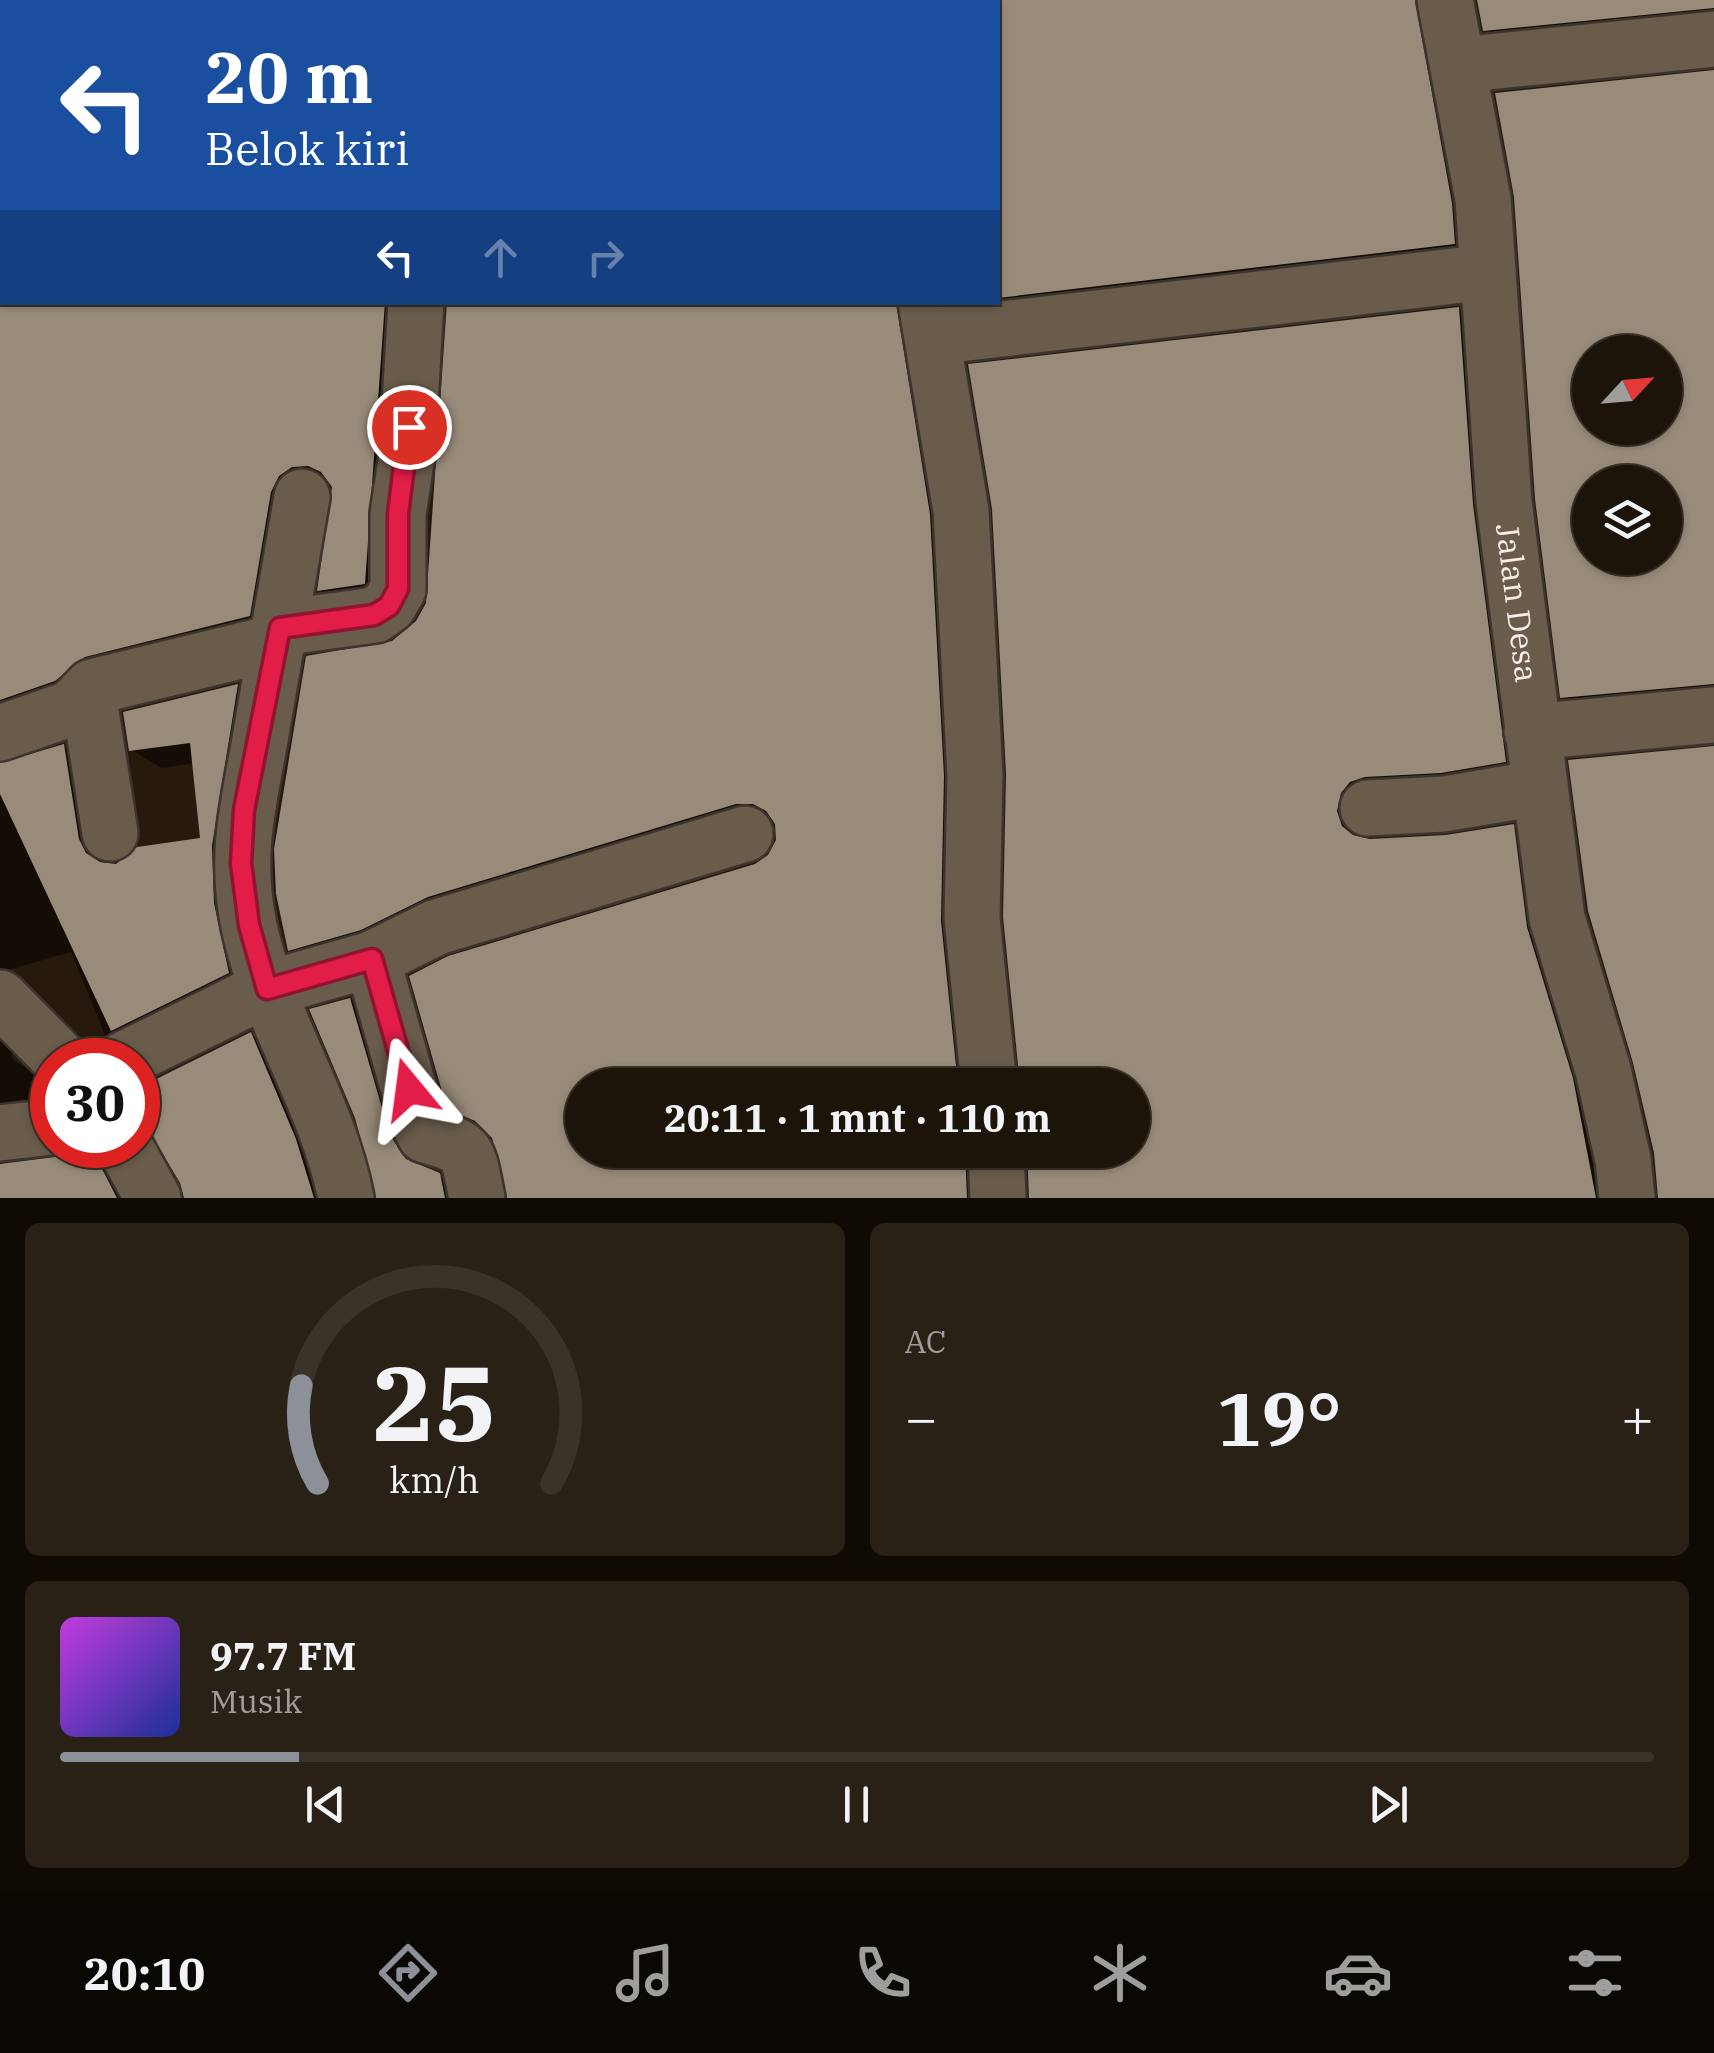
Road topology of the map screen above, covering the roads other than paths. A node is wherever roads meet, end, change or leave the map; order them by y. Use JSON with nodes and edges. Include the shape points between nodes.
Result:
{"nodes":[{"id":1,"x":1445,"y":0,"type":"edge"},
{"id":2,"x":1714,"y":39,"type":"edge"},
{"id":3,"x":1458,"y":65,"type":"junction"},
{"id":4,"x":1488,"y":272,"type":"junction"},
{"id":5,"x":416,"y":305,"type":"edge"},
{"id":6,"x":930,"y":320,"type":"edge"},
{"id":7,"x":302,"y":497,"type":"dead end"},
{"id":8,"x":278,"y":635,"type":"junction"},
{"id":9,"x":88,"y":693,"type":"junction"},
{"id":10,"x":1714,"y":715,"type":"edge"},
{"id":11,"x":1532,"y":732,"type":"junction"},
{"id":12,"x":0,"y":733,"type":"edge"},
{"id":13,"x":1538,"y":788,"type":"junction"},
{"id":14,"x":1368,"y":808,"type":"dead end"},
{"id":15,"x":110,"y":833,"type":"dead end"},
{"id":16,"x":745,"y":834,"type":"dead end"},
{"id":17,"x":372,"y":959,"type":"junction"},
{"id":18,"x":267,"y":989,"type":"junction"},
{"id":19,"x":0,"y":998,"type":"edge"},
{"id":20,"x":39,"y":1038,"type":"edge"},
{"id":21,"x":160,"y":1042,"type":"edge"},
{"id":22,"x":987,"y":1068,"type":"edge"},
{"id":23,"x":30,"y":1130,"type":"edge"},
{"id":24,"x":0,"y":1133,"type":"edge"},
{"id":25,"x":137,"y":1168,"type":"edge"},
{"id":26,"x":997,"y":1168,"type":"edge"},
{"id":27,"x":153,"y":1198,"type":"edge"},
{"id":28,"x":346,"y":1198,"type":"edge"},
{"id":29,"x":477,"y":1198,"type":"edge"},
{"id":30,"x":998,"y":1198,"type":"edge"},
{"id":31,"x":1627,"y":1198,"type":"edge"}],
"edges":[{"from":1,"to":3,"type":"street","name":"Jalan Desa"},
{"from":2,"to":3,"type":"street"},
{"from":3,"to":4,"type":"street","name":"Jalan Desa","via":[[1483,199]]},
{"from":4,"to":6,"type":"street","via":[[1170,308]]},
{"from":4,"to":11,"type":"street","name":"Jalan Desa","via":[[1504,502]]},
{"from":5,"to":8,"type":"street","via":[[398,589],[374,615]]},
{"from":6,"to":22,"type":"street","via":[[962,511],[976,776],[972,918]]},
{"from":7,"to":8,"type":"street"},
{"from":8,"to":9,"type":"street"},
{"from":8,"to":18,"type":"street","via":[[244,810],[241,863]]},
{"from":9,"to":12,"type":"street","via":[[72,708]]},
{"from":9,"to":15,"type":"street"},
{"from":10,"to":11,"type":"street"},
{"from":11,"to":13,"type":"street","name":"Jalan Desa"},
{"from":13,"to":14,"type":"street"},
{"from":13,"to":31,"type":"street","name":"Jalan Desa","via":[[1557,918],[1603,1070]]},
{"from":16,"to":17,"type":"street","via":[[438,927]]},
{"from":17,"to":18,"type":"street"},
{"from":17,"to":29,"type":"street","via":[[424,1135],[456,1142],[468,1155]]},
{"from":18,"to":21,"type":"street"},
{"from":18,"to":28,"type":"street","via":[[324,1114]]},
{"from":19,"to":20,"type":"street"},
{"from":23,"to":24,"type":"street"},
{"from":25,"to":27,"type":"street"},
{"from":26,"to":30,"type":"street"}]}
